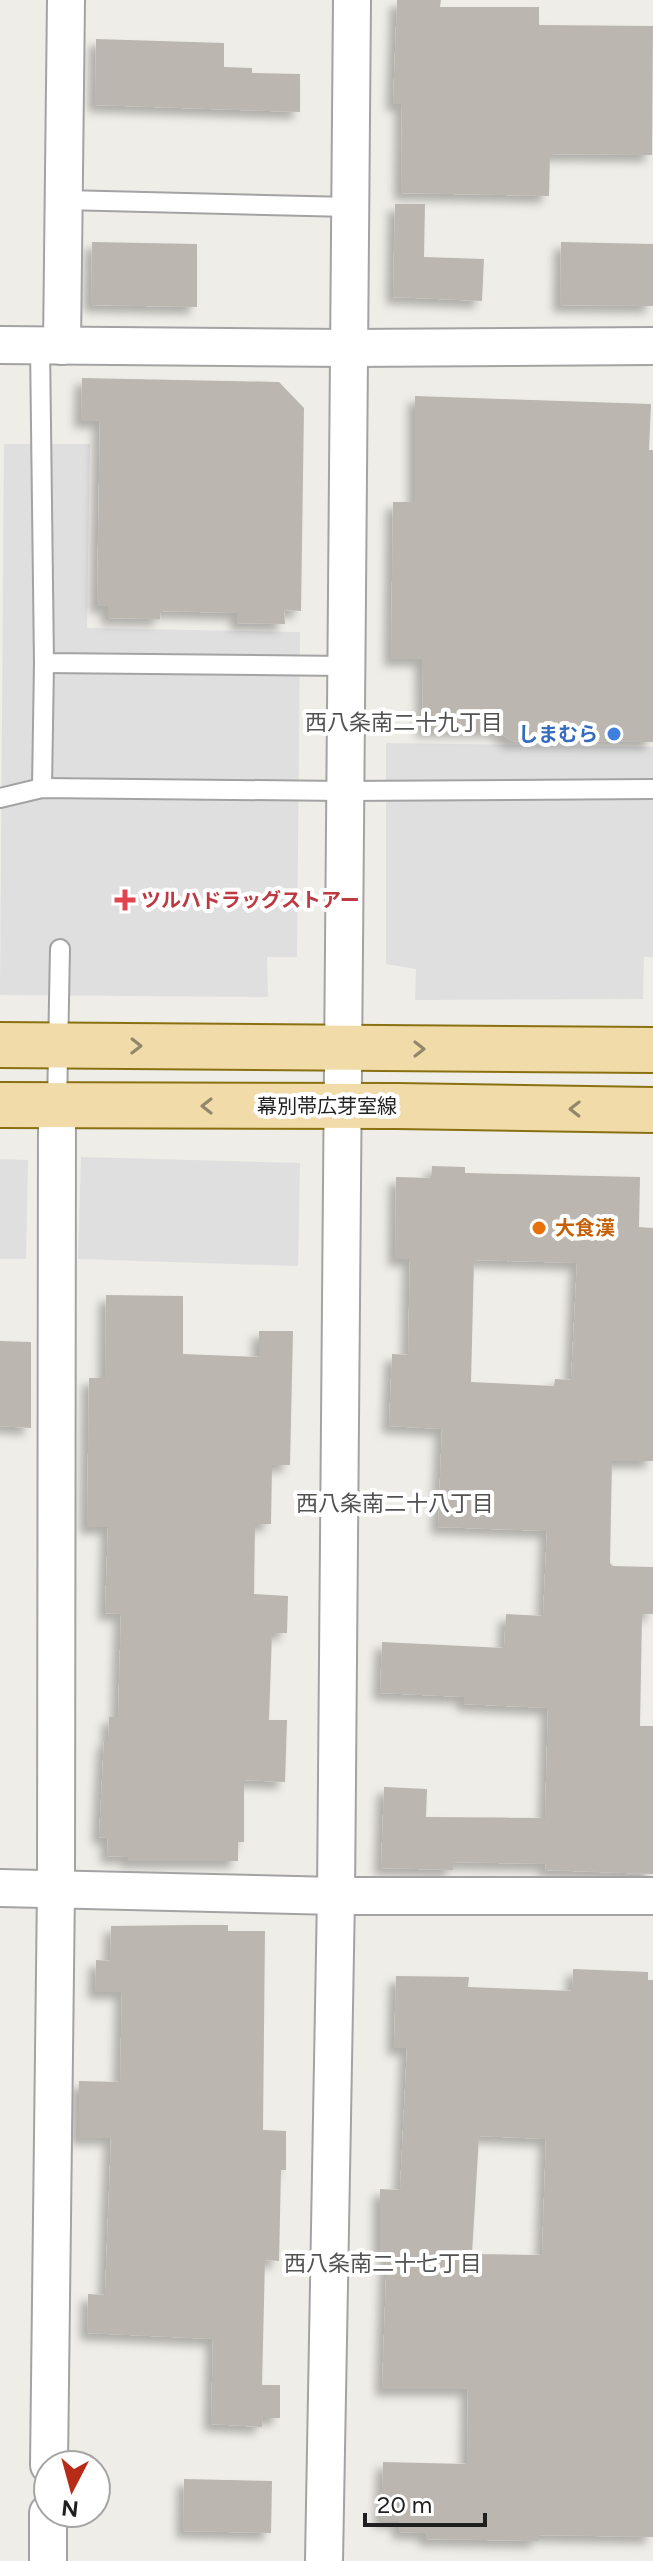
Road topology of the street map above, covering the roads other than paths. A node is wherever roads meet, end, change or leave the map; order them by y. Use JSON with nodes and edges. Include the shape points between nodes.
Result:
{"nodes":[{"id":1,"x":66,"y":0,"type":"edge"},
{"id":2,"x":352,"y":0,"type":"edge"},
{"id":3,"x":64,"y":200,"type":"junction"},
{"id":4,"x":350,"y":207,"type":"junction"},
{"id":5,"x":0,"y":345,"type":"edge"},
{"id":6,"x":51,"y":346,"type":"junction"},
{"id":7,"x":653,"y":346,"type":"edge"},
{"id":8,"x":348,"y":348,"type":"junction"},
{"id":9,"x":44,"y":663,"type":"junction"},
{"id":10,"x":345,"y":666,"type":"junction"},
{"id":11,"x":42,"y":788,"type":"junction"},
{"id":12,"x":653,"y":789,"type":"edge"},
{"id":13,"x":344,"y":791,"type":"junction"},
{"id":14,"x":0,"y":798,"type":"edge"},
{"id":15,"x":60,"y":949,"type":"dead end"},
{"id":16,"x":0,"y":1045,"type":"edge"},
{"id":17,"x":58,"y":1045,"type":"junction"},
{"id":18,"x":341,"y":1049,"type":"junction"},
{"id":19,"x":653,"y":1050,"type":"edge"},
{"id":20,"x":0,"y":1105,"type":"edge"},
{"id":21,"x":57,"y":1106,"type":"junction"},
{"id":22,"x":341,"y":1107,"type":"junction"},
{"id":23,"x":653,"y":1110,"type":"edge"},
{"id":24,"x":0,"y":1888,"type":"edge"},
{"id":25,"x":56,"y":1889,"type":"junction"},
{"id":26,"x":336,"y":1896,"type":"junction"},
{"id":27,"x":653,"y":1896,"type":"edge"},
{"id":28,"x":49,"y":2449,"type":"edge"},
{"id":29,"x":48,"y":2529,"type":"edge"},
{"id":30,"x":48,"y":2561,"type":"edge"},
{"id":31,"x":324,"y":2561,"type":"edge"}],
"edges":[{"from":1,"to":3,"type":"street"},
{"from":2,"to":4,"type":"street"},
{"from":3,"to":4,"type":"lane"},
{"from":3,"to":6,"type":"street"},
{"from":4,"to":8,"type":"street"},
{"from":5,"to":6,"type":"street"},
{"from":6,"to":8,"type":"street"},
{"from":6,"to":9,"type":"lane"},
{"from":7,"to":8,"type":"street"},
{"from":8,"to":10,"type":"street"},
{"from":9,"to":10,"type":"lane"},
{"from":9,"to":11,"type":"lane"},
{"from":10,"to":13,"type":"street"},
{"from":11,"to":13,"type":"lane"},
{"from":11,"to":14,"type":"lane"},
{"from":12,"to":13,"type":"lane"},
{"from":13,"to":18,"type":"street"},
{"from":15,"to":17,"type":"lane"},
{"from":16,"to":17,"type":"main road"},
{"from":17,"to":18,"type":"main road","one_way":true},
{"from":17,"to":21,"type":"lane"},
{"from":18,"to":19,"type":"main road","one_way":true},
{"from":18,"to":22,"type":"street"},
{"from":20,"to":21,"type":"main road","name":"幕別帯広芽室線"},
{"from":22,"to":21,"type":"main road","name":"幕別帯広芽室線","one_way":true},
{"from":21,"to":25,"type":"street"},
{"from":23,"to":22,"type":"main road","name":"幕別帯広芽室線","one_way":true},
{"from":22,"to":26,"type":"street"},
{"from":24,"to":25,"type":"street"},
{"from":25,"to":26,"type":"street"},
{"from":25,"to":28,"type":"street"},
{"from":26,"to":27,"type":"street"},
{"from":26,"to":31,"type":"street"},
{"from":29,"to":30,"type":"street"}]}
